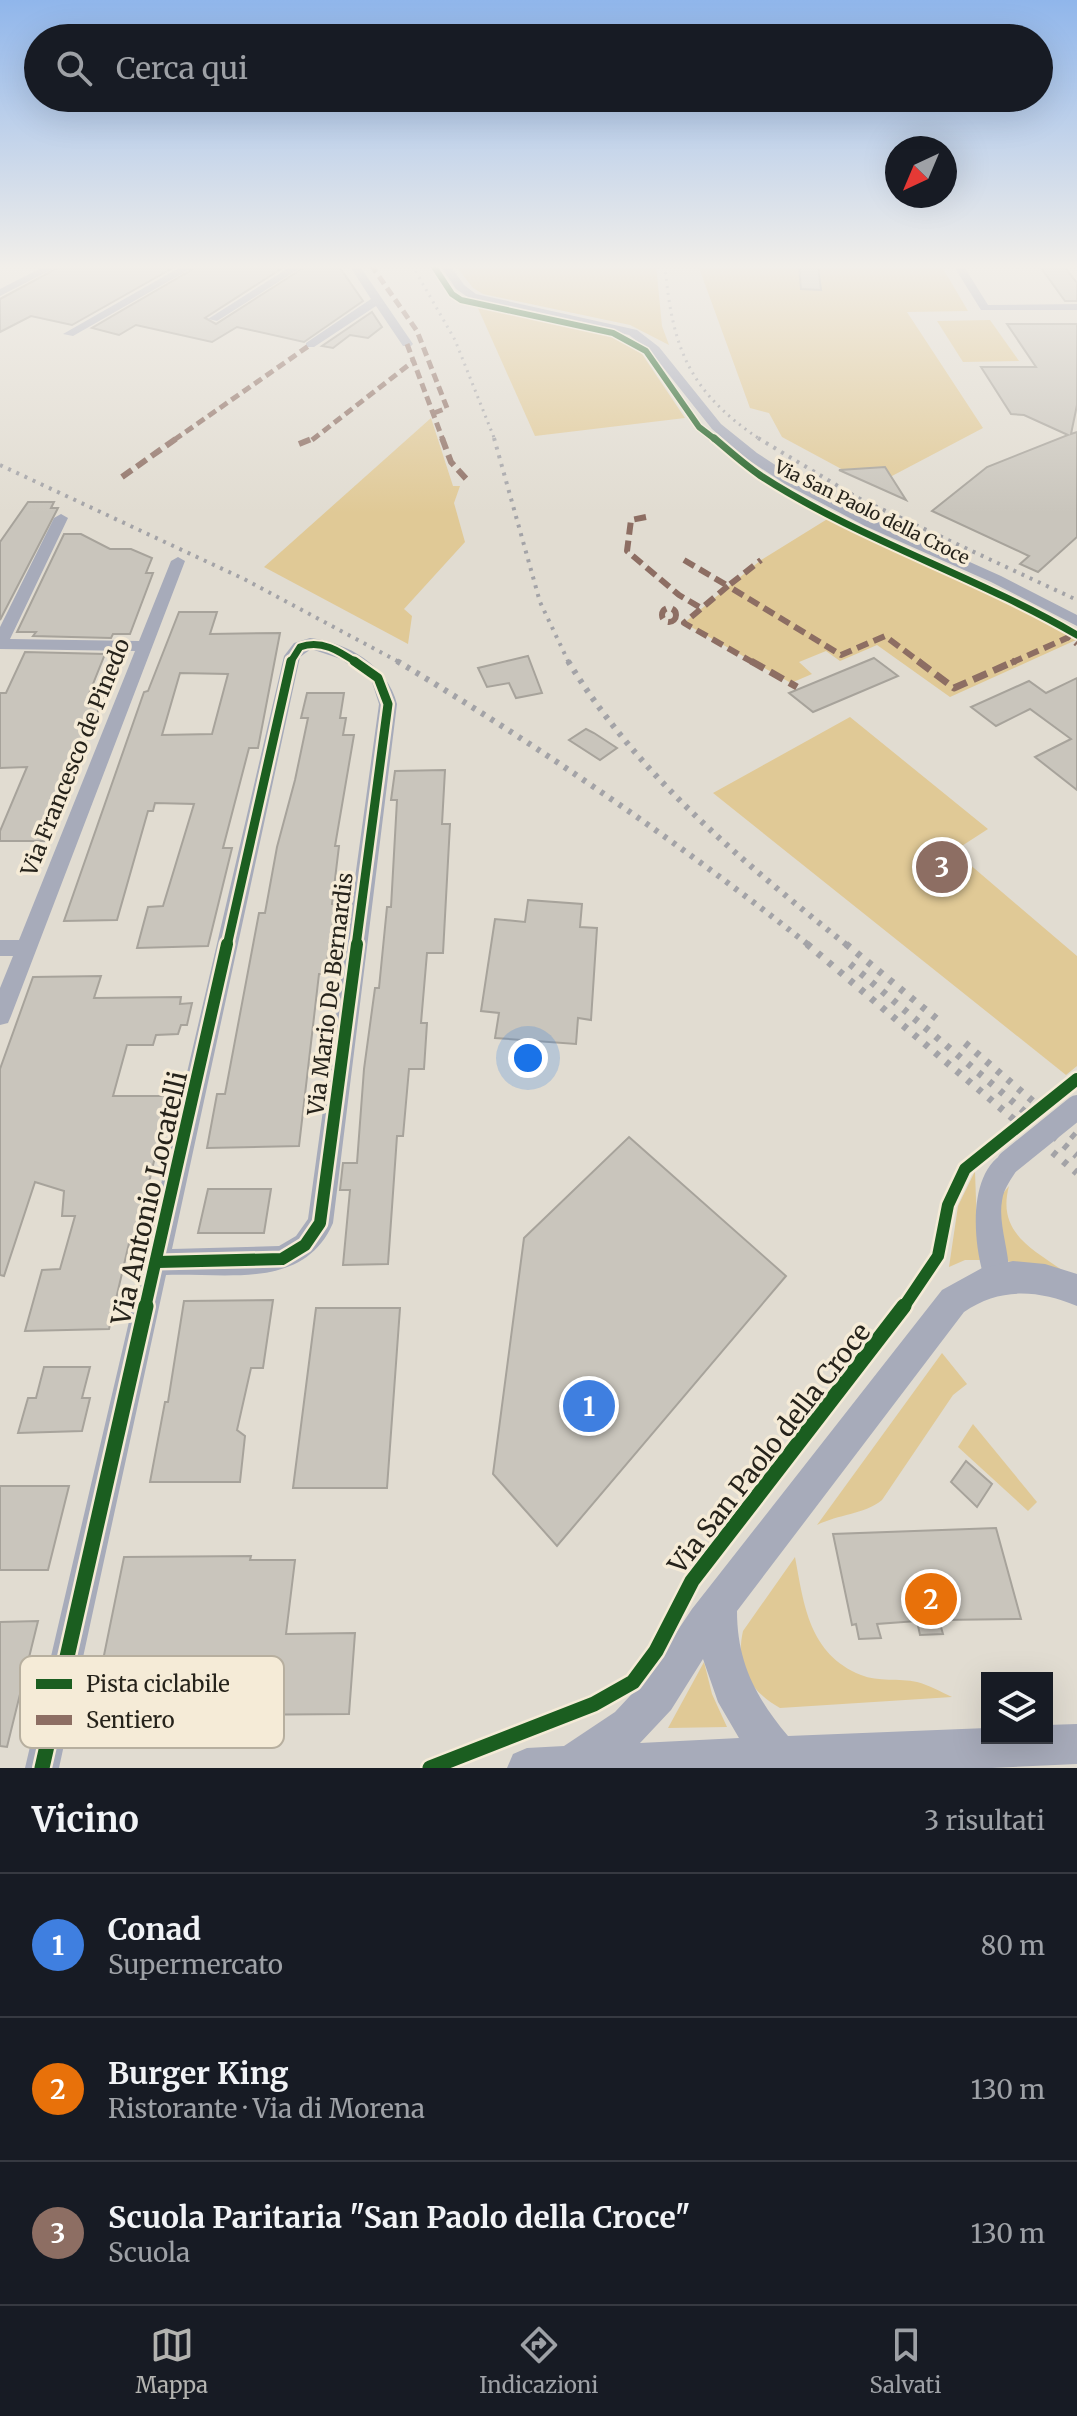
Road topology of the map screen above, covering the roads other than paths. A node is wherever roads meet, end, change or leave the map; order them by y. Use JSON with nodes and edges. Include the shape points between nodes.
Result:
{"nodes":[{"id":1,"x":655,"y":348,"type":"edge"},
{"id":2,"x":61,"y":518,"type":"dead end"},
{"id":3,"x":178,"y":561,"type":"dead end"},
{"id":4,"x":1077,"y":621,"type":"edge"},
{"id":5,"x":305,"y":643,"type":"joint"},
{"id":6,"x":0,"y":644,"type":"edge"},
{"id":7,"x":145,"y":646,"type":"junction"},
{"id":8,"x":0,"y":948,"type":"edge"},
{"id":9,"x":25,"y":948,"type":"junction"},
{"id":10,"x":0,"y":1016,"type":"edge"},
{"id":11,"x":1077,"y":1107,"type":"edge"},
{"id":12,"x":157,"y":1262,"type":"junction"},
{"id":13,"x":997,"y":1279,"type":"junction"},
{"id":14,"x":1077,"y":1290,"type":"edge"},
{"id":15,"x":718,"y":1605,"type":"junction"},
{"id":16,"x":67,"y":1656,"type":"edge"},
{"id":17,"x":1077,"y":1744,"type":"edge"},
{"id":18,"x":47,"y":1748,"type":"edge"},
{"id":19,"x":780,"y":1758,"type":"junction"},
{"id":20,"x":830,"y":1763,"type":"edge"},
{"id":21,"x":570,"y":1766,"type":"junction"},
{"id":22,"x":42,"y":1768,"type":"edge"},
{"id":23,"x":527,"y":1768,"type":"edge"}],
"edges":[{"from":1,"to":4,"type":"street","name":"Via San Paolo della Croce","via":[[710,420],[767,467],[838,507],[1006,582]]},
{"from":2,"to":6,"type":"street"},
{"from":3,"to":7,"type":"street","name":"Via Francesco de Pinedo"},
{"from":5,"to":12,"type":"street","name":"Via Antonio Locatelli","via":[[292,656]]},
{"from":5,"to":12,"type":"street","name":"Via Mario De Bernardis","via":[[320,643],[369,672],[384,686],[388,704],[320,1223],[305,1245],[282,1259]]},
{"from":6,"to":7,"type":"street"},
{"from":7,"to":9,"type":"street","name":"Via Francesco de Pinedo"},
{"from":8,"to":9,"type":"street"},
{"from":9,"to":10,"type":"street","name":"Via Francesco de Pinedo"},
{"from":11,"to":13,"type":"street","bridge":true,"via":[[996,1175],[987,1205]]},
{"from":12,"to":16,"type":"street","name":"Via Antonio Locatelli"},
{"from":13,"to":14,"type":"street","via":[[1037,1278]]},
{"from":13,"to":15,"type":"street","via":[[971,1288],[941,1315]]},
{"from":15,"to":19,"type":"street","via":[[717,1642],[725,1674],[750,1721]]},
{"from":15,"to":21,"type":"street","via":[[646,1710]]},
{"from":17,"to":20,"type":"street"},
{"from":18,"to":22,"type":"street","name":"Via Antonio Locatelli"},
{"from":19,"to":20,"type":"street"},
{"from":19,"to":21,"type":"street"},
{"from":21,"to":23,"type":"street"}]}
